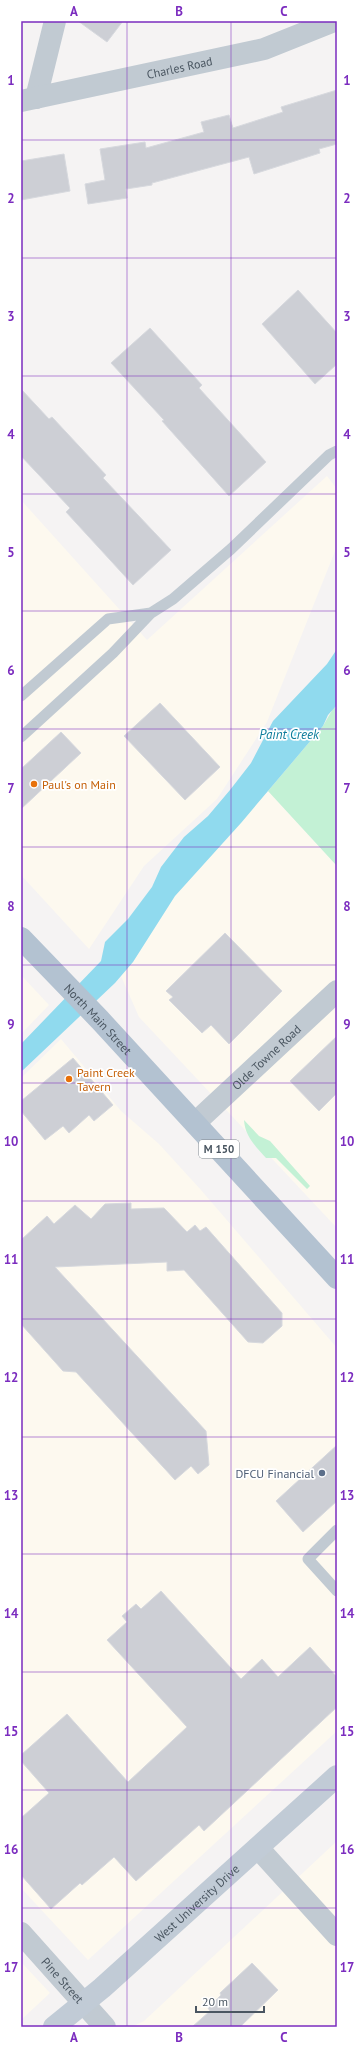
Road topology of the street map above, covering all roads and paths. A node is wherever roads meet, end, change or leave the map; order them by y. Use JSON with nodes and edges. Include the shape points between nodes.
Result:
{"nodes":[{"id":1,"x":55,"y":21,"type":"edge"},
{"id":2,"x":334,"y":21,"type":"edge"},
{"id":3,"x":29,"y":100,"type":"edge"},
{"id":4,"x":337,"y":451,"type":"edge"},
{"id":5,"x":151,"y":613,"type":"junction"},
{"id":6,"x":21,"y":696,"type":"edge"},
{"id":7,"x":21,"y":737,"type":"edge"},
{"id":8,"x":21,"y":938,"type":"edge"},
{"id":9,"x":337,"y":991,"type":"edge"},
{"id":10,"x":195,"y":1123,"type":"junction"},
{"id":11,"x":337,"y":1278,"type":"edge"},
{"id":12,"x":337,"y":1530,"type":"edge"},
{"id":13,"x":337,"y":1591,"type":"edge"},
{"id":14,"x":337,"y":1776,"type":"edge"},
{"id":15,"x":258,"y":1848,"type":"junction"},
{"id":16,"x":21,"y":1933,"type":"edge"},
{"id":17,"x":337,"y":1935,"type":"edge"},
{"id":18,"x":84,"y":2003,"type":"junction"},
{"id":19,"x":54,"y":2027,"type":"edge"},
{"id":20,"x":105,"y":2027,"type":"edge"}],
"edges":[{"from":1,"to":3,"type":"street"},
{"from":2,"to":3,"type":"street","name":"Charles Road","via":[[264,49]]},
{"from":4,"to":5,"type":"lane","via":[[329,455],[231,549],[173,599]]},
{"from":5,"to":6,"type":"lane","via":[[108,619]]},
{"from":5,"to":7,"type":"lane","via":[[112,653]]},
{"from":8,"to":10,"type":"main road","name":"North Main Street","number":"M 150"},
{"from":9,"to":10,"type":"street","name":"Olde Towne Road"},
{"from":10,"to":11,"type":"main road","name":"North Main Street","number":"M 150"},
{"from":12,"to":13,"type":"lane","via":[[308,1559]]},
{"from":14,"to":15,"type":"main road","name":"West University Drive"},
{"from":15,"to":17,"type":"street"},
{"from":15,"to":18,"type":"main road","name":"West University Drive"},
{"from":16,"to":18,"type":"street","name":"Pine Street"},
{"from":18,"to":19,"type":"main road","name":"West University Drive"},
{"from":18,"to":20,"type":"street","name":"Pine Street"}]}
